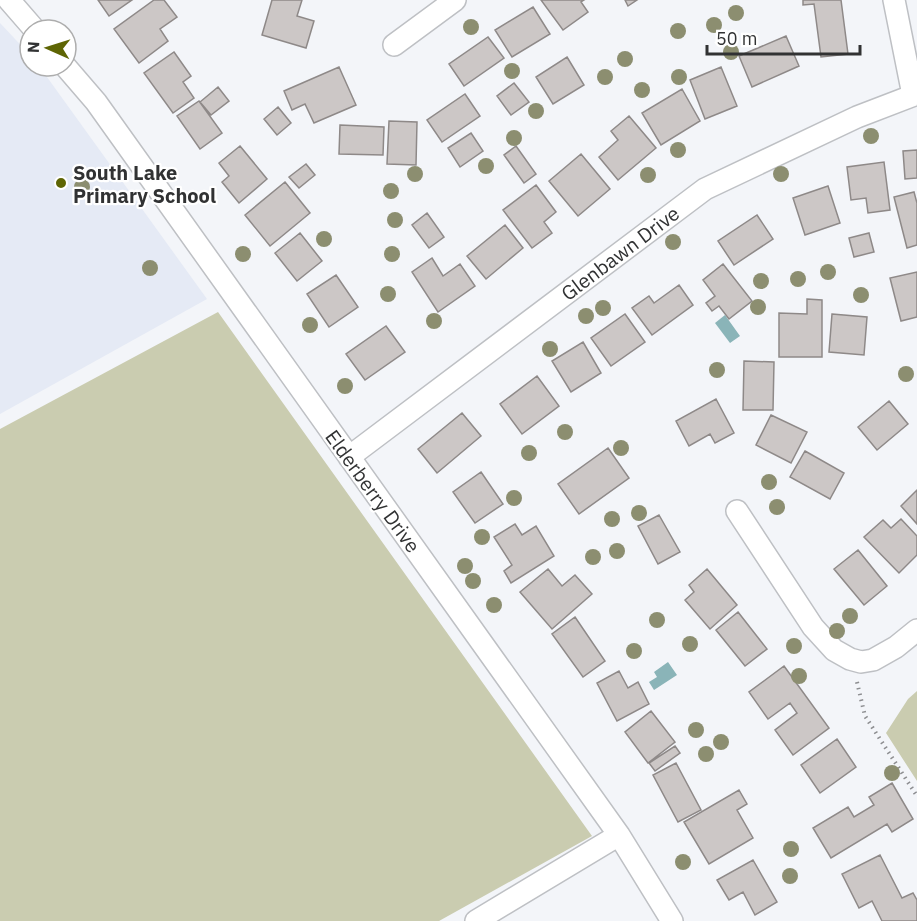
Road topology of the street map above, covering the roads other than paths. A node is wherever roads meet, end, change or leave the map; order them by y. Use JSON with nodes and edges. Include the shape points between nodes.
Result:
{"nodes":[{"id":1,"x":9,"y":0,"type":"edge"},
{"id":2,"x":455,"y":0,"type":"edge"},
{"id":3,"x":894,"y":0,"type":"edge"},
{"id":4,"x":24,"y":18,"type":"edge"},
{"id":5,"x":394,"y":45,"type":"dead end"},
{"id":6,"x":75,"y":78,"type":"edge"},
{"id":7,"x":915,"y":95,"type":"edge"},
{"id":8,"x":349,"y":458,"type":"junction"},
{"id":9,"x":737,"y":511,"type":"dead end"},
{"id":10,"x":917,"y":630,"type":"edge"},
{"id":11,"x":619,"y":835,"type":"junction"},
{"id":12,"x":476,"y":921,"type":"edge"},
{"id":13,"x":672,"y":921,"type":"edge"}],
"edges":[{"from":1,"to":4,"type":"street"},
{"from":2,"to":5,"type":"street"},
{"from":3,"to":7,"type":"street"},
{"from":6,"to":8,"type":"street","name":"Elderberry Drive"},
{"from":7,"to":8,"type":"street","name":"Glenbawn Drive","via":[[857,117],[705,189]]},
{"from":8,"to":11,"type":"street","name":"Elderberry Drive"},
{"from":9,"to":10,"type":"street","via":[[813,627],[834,650],[855,661],[873,660]]},
{"from":11,"to":12,"type":"street"},
{"from":11,"to":13,"type":"street","name":"Elderberry Drive"}]}
